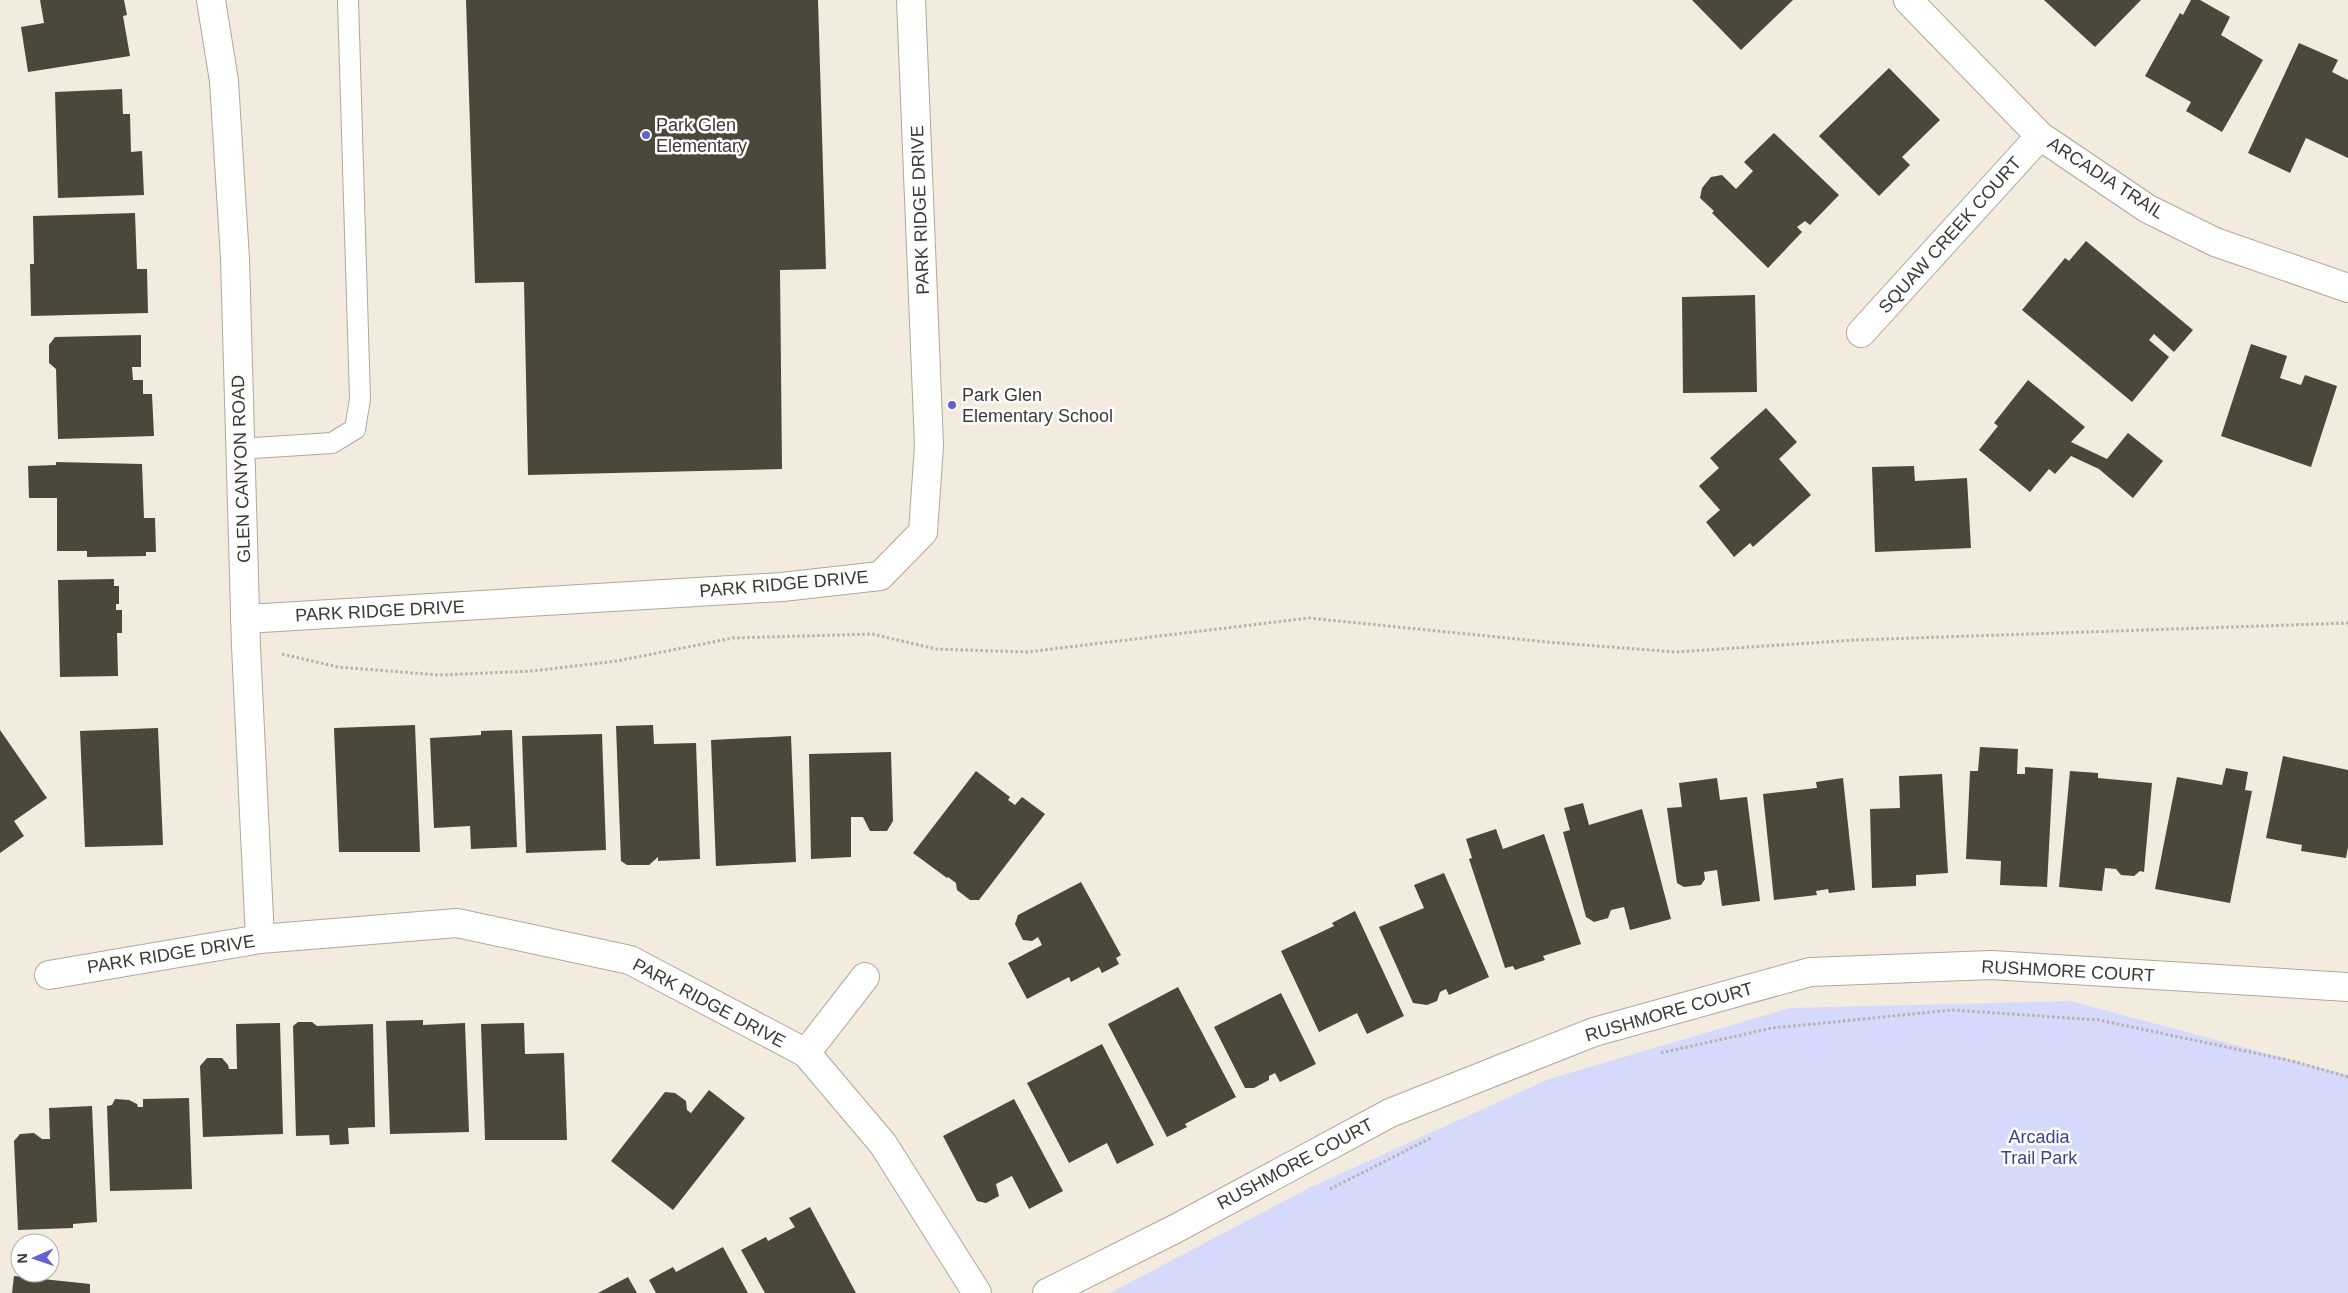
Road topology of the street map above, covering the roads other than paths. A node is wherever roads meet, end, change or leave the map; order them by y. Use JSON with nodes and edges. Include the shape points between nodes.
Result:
{"nodes":[{"id":1,"x":211,"y":0,"type":"edge"},
{"id":2,"x":348,"y":0,"type":"edge"},
{"id":3,"x":911,"y":0,"type":"edge"},
{"id":4,"x":1908,"y":0,"type":"edge"},
{"id":5,"x":2040,"y":136,"type":"junction"},
{"id":6,"x":2348,"y":288,"type":"edge"},
{"id":7,"x":1860,"y":333,"type":"dead end"},
{"id":8,"x":240,"y":448,"type":"junction"},
{"id":9,"x":245,"y":619,"type":"junction"},
{"id":10,"x":260,"y":939,"type":"junction"},
{"id":11,"x":49,"y":975,"type":"dead end"},
{"id":12,"x":865,"y":977,"type":"dead end"},
{"id":13,"x":2348,"y":987,"type":"edge"},
{"id":14,"x":806,"y":1054,"type":"junction"},
{"id":15,"x":978,"y":1293,"type":"edge"},
{"id":16,"x":1047,"y":1293,"type":"edge"}],
"edges":[{"from":1,"to":8,"type":"street","name":"GLEN CANYON ROAD","via":[[224,80],[235,259]]},
{"from":2,"to":8,"type":"lane","via":[[360,399],[354,429],[332,443]]},
{"from":3,"to":9,"type":"street","name":"PARK RIDGE DRIVE","via":[[929,446],[923,532],[880,576],[782,587]]},
{"from":4,"to":5,"type":"street","name":"ARCADIA TRAIL"},
{"from":5,"to":6,"type":"street","name":"ARCADIA TRAIL","via":[[2148,210],[2215,242]]},
{"from":5,"to":7,"type":"street","name":"SQUAW CREEK COURT"},
{"from":8,"to":9,"type":"street","name":"GLEN CANYON ROAD"},
{"from":9,"to":10,"type":"street","name":"GLEN CANYON ROAD"},
{"from":10,"to":11,"type":"street","name":"PARK RIDGE DRIVE"},
{"from":10,"to":14,"type":"street","name":"PARK RIDGE DRIVE","via":[[456,923],[466,925],[630,960]]},
{"from":12,"to":14,"type":"street","name":"PARK RIDGE DRIVE"},
{"from":13,"to":16,"type":"street","name":"RUSHMORE COURT","via":[[1991,965],[1810,972],[1594,1032],[1390,1113],[1175,1229]]},
{"from":14,"to":15,"type":"street","name":"PARK RIDGE DRIVE","via":[[883,1144]]}]}
